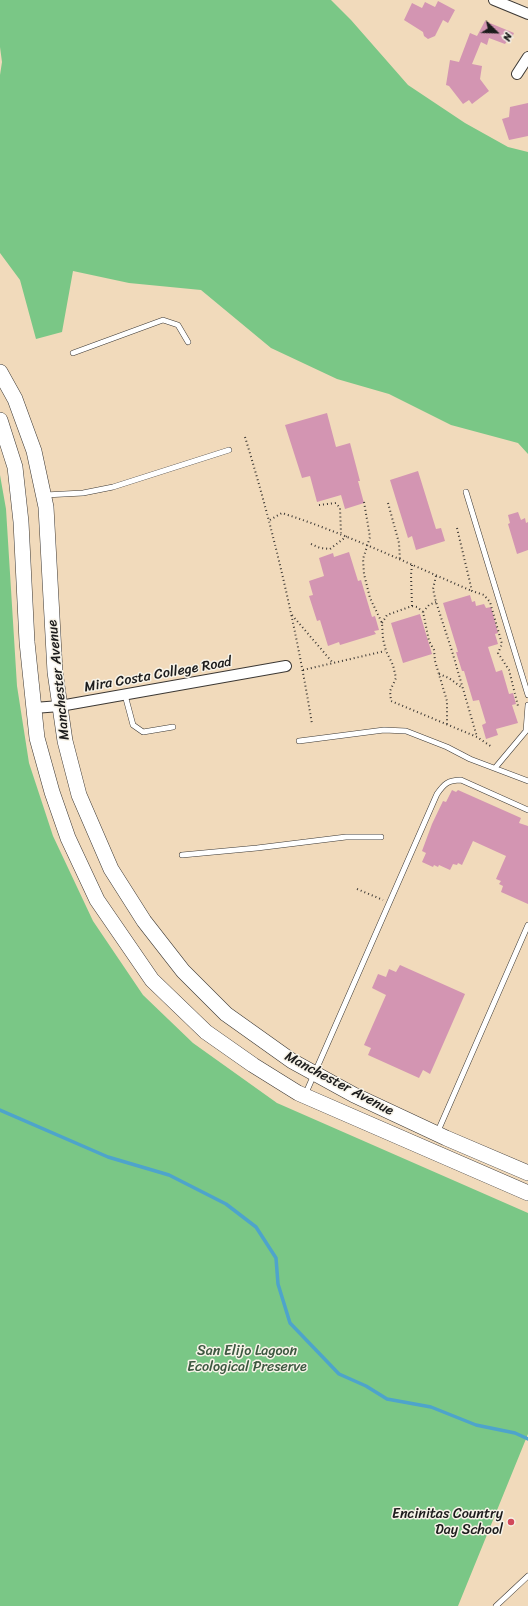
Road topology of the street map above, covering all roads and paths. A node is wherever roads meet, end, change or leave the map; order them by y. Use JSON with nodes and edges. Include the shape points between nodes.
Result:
{"nodes":[{"id":1,"x":494,"y":0,"type":"edge"},
{"id":2,"x":528,"y":14,"type":"edge"},
{"id":3,"x":528,"y":57,"type":"edge"},
{"id":4,"x":517,"y":74,"type":"dead end"},
{"id":5,"x":188,"y":342,"type":"dead end"},
{"id":6,"x":74,"y":353,"type":"dead end"},
{"id":7,"x":0,"y":372,"type":"edge"},
{"id":8,"x":0,"y":420,"type":"edge"},
{"id":9,"x":245,"y":437,"type":"dead end"},
{"id":10,"x":229,"y":450,"type":"dead end"},
{"id":11,"x":466,"y":492,"type":"dead end"},
{"id":12,"x":44,"y":496,"type":"junction"},
{"id":13,"x":364,"y":502,"type":"dead end"},
{"id":14,"x":388,"y":503,"type":"dead end"},
{"id":15,"x":319,"y":505,"type":"dead end"},
{"id":16,"x":270,"y":520,"type":"junction"},
{"id":17,"x":456,"y":528,"type":"dead end"},
{"id":18,"x":341,"y":533,"type":"junction"},
{"id":19,"x":347,"y":536,"type":"junction"},
{"id":20,"x":311,"y":544,"type":"dead end"},
{"id":21,"x":368,"y":546,"type":"junction"},
{"id":22,"x":400,"y":560,"type":"junction"},
{"id":23,"x":412,"y":565,"type":"junction"},
{"id":24,"x":436,"y":576,"type":"junction"},
{"id":25,"x":472,"y":591,"type":"junction"},
{"id":26,"x":436,"y":602,"type":"junction"},
{"id":27,"x":412,"y":606,"type":"junction"},
{"id":28,"x":423,"y":612,"type":"junction"},
{"id":29,"x":291,"y":614,"type":"junction"},
{"id":30,"x":382,"y":623,"type":"junction"},
{"id":31,"x":386,"y":651,"type":"junction"},
{"id":32,"x":333,"y":663,"type":"junction"},
{"id":33,"x":286,"y":666,"type":"dead end"},
{"id":34,"x":303,"y":670,"type":"junction"},
{"id":35,"x":439,"y":674,"type":"junction"},
{"id":36,"x":462,"y":688,"type":"junction"},
{"id":37,"x":125,"y":695,"type":"junction"},
{"id":38,"x":528,"y":695,"type":"edge"},
{"id":39,"x":528,"y":705,"type":"edge"},
{"id":40,"x":60,"y":706,"type":"junction"},
{"id":41,"x":518,"y":706,"type":"dead end"},
{"id":42,"x":34,"y":708,"type":"junction"},
{"id":43,"x":312,"y":724,"type":"dead end"},
{"id":44,"x":447,"y":725,"type":"junction"},
{"id":45,"x":173,"y":727,"type":"dead end"},
{"id":46,"x":477,"y":738,"type":"junction"},
{"id":47,"x":299,"y":741,"type":"dead end"},
{"id":48,"x":492,"y":747,"type":"dead end"},
{"id":49,"x":495,"y":768,"type":"junction"},
{"id":50,"x":528,"y":781,"type":"edge"},
{"id":51,"x":528,"y":810,"type":"edge"},
{"id":52,"x":381,"y":837,"type":"dead end"},
{"id":53,"x":182,"y":855,"type":"dead end"},
{"id":54,"x":357,"y":889,"type":"dead end"},
{"id":55,"x":389,"y":903,"type":"junction"},
{"id":56,"x":528,"y":925,"type":"edge"},
{"id":57,"x":314,"y":1074,"type":"junction"},
{"id":58,"x":305,"y":1096,"type":"junction"},
{"id":59,"x":437,"y":1134,"type":"junction"},
{"id":60,"x":528,"y":1173,"type":"edge"},
{"id":61,"x":528,"y":1193,"type":"edge"},
{"id":62,"x":528,"y":1576,"type":"edge"},
{"id":63,"x":496,"y":1606,"type":"edge"}],
"edges":[{"from":1,"to":2,"type":"street"},
{"from":3,"to":4,"type":"street"},
{"from":5,"to":6,"type":"lane","via":[[178,325],[163,320]]},
{"from":7,"to":12,"type":"main road","name":"Manchester Avenue","via":[[15,399],[34,451]]},
{"from":8,"to":42,"type":"main road","name":"Manchester Avenue","via":[[15,467]]},
{"from":9,"to":16,"type":"path"},
{"from":10,"to":12,"type":"lane","via":[[113,487],[82,494]]},
{"from":11,"to":38,"type":"lane"},
{"from":12,"to":40,"type":"main road","name":"Manchester Avenue","via":[[55,672]]},
{"from":13,"to":21,"type":"path","via":[[370,537]]},
{"from":14,"to":22,"type":"path","via":[[400,542]]},
{"from":15,"to":18,"type":"path","via":[[336,503],[340,508]]},
{"from":16,"to":18,"type":"path","via":[[282,513]]},
{"from":16,"to":29,"type":"path"},
{"from":17,"to":25,"type":"path"},
{"from":18,"to":19,"type":"path"},
{"from":19,"to":20,"type":"path","via":[[330,549]]},
{"from":19,"to":21,"type":"path"},
{"from":21,"to":22,"type":"path"},
{"from":21,"to":30,"type":"path","via":[[363,559],[364,574],[370,598]]},
{"from":22,"to":23,"type":"path"},
{"from":23,"to":24,"type":"path"},
{"from":23,"to":27,"type":"path"},
{"from":24,"to":25,"type":"path"},
{"from":24,"to":26,"type":"path","via":[[433,589]]},
{"from":25,"to":41,"type":"path","via":[[484,595],[490,602],[502,644],[498,653],[509,670]]},
{"from":26,"to":28,"type":"path"},
{"from":26,"to":36,"type":"path"},
{"from":27,"to":28,"type":"path"},
{"from":27,"to":30,"type":"path","via":[[387,615]]},
{"from":28,"to":35,"type":"path"},
{"from":29,"to":32,"type":"path"},
{"from":29,"to":34,"type":"path"},
{"from":30,"to":31,"type":"path"},
{"from":31,"to":32,"type":"path"},
{"from":31,"to":44,"type":"path","via":[[396,678],[390,691],[391,701]]},
{"from":32,"to":34,"type":"path"},
{"from":33,"to":37,"type":"street","name":"Mira Costa College Road"},
{"from":34,"to":43,"type":"path"},
{"from":35,"to":36,"type":"path"},
{"from":35,"to":44,"type":"path","via":[[447,701]]},
{"from":36,"to":46,"type":"path"},
{"from":37,"to":40,"type":"street","name":"Mira Costa College Road"},
{"from":37,"to":45,"type":"lane","via":[[132,725],[143,732]]},
{"from":39,"to":49,"type":"lane","via":[[526,731]]},
{"from":40,"to":42,"type":"street","name":"Mira Costa College Road"},
{"from":40,"to":57,"type":"main road","name":"Manchester Avenue","via":[[65,741],[79,795],[111,869],[144,921],[184,971],[226,1014]]},
{"from":42,"to":58,"type":"main road","name":"Manchester Avenue","via":[[37,738],[68,838],[97,900],[152,980],[206,1032],[253,1065]]},
{"from":44,"to":46,"type":"path"},
{"from":46,"to":48,"type":"path"},
{"from":47,"to":49,"type":"lane","via":[[384,730],[406,731]]},
{"from":49,"to":50,"type":"lane"},
{"from":51,"to":55,"type":"lane","via":[[461,780],[452,780],[444,784],[437,794]]},
{"from":52,"to":53,"type":"lane","via":[[346,836]]},
{"from":54,"to":55,"type":"path"},
{"from":55,"to":57,"type":"lane"},
{"from":56,"to":59,"type":"lane"},
{"from":57,"to":58,"type":"lane"},
{"from":57,"to":59,"type":"main road","name":"Manchester Avenue"},
{"from":58,"to":61,"type":"main road","name":"Manchester Avenue"},
{"from":59,"to":60,"type":"main road","name":"Manchester Avenue"},
{"from":62,"to":63,"type":"lane"}]}
